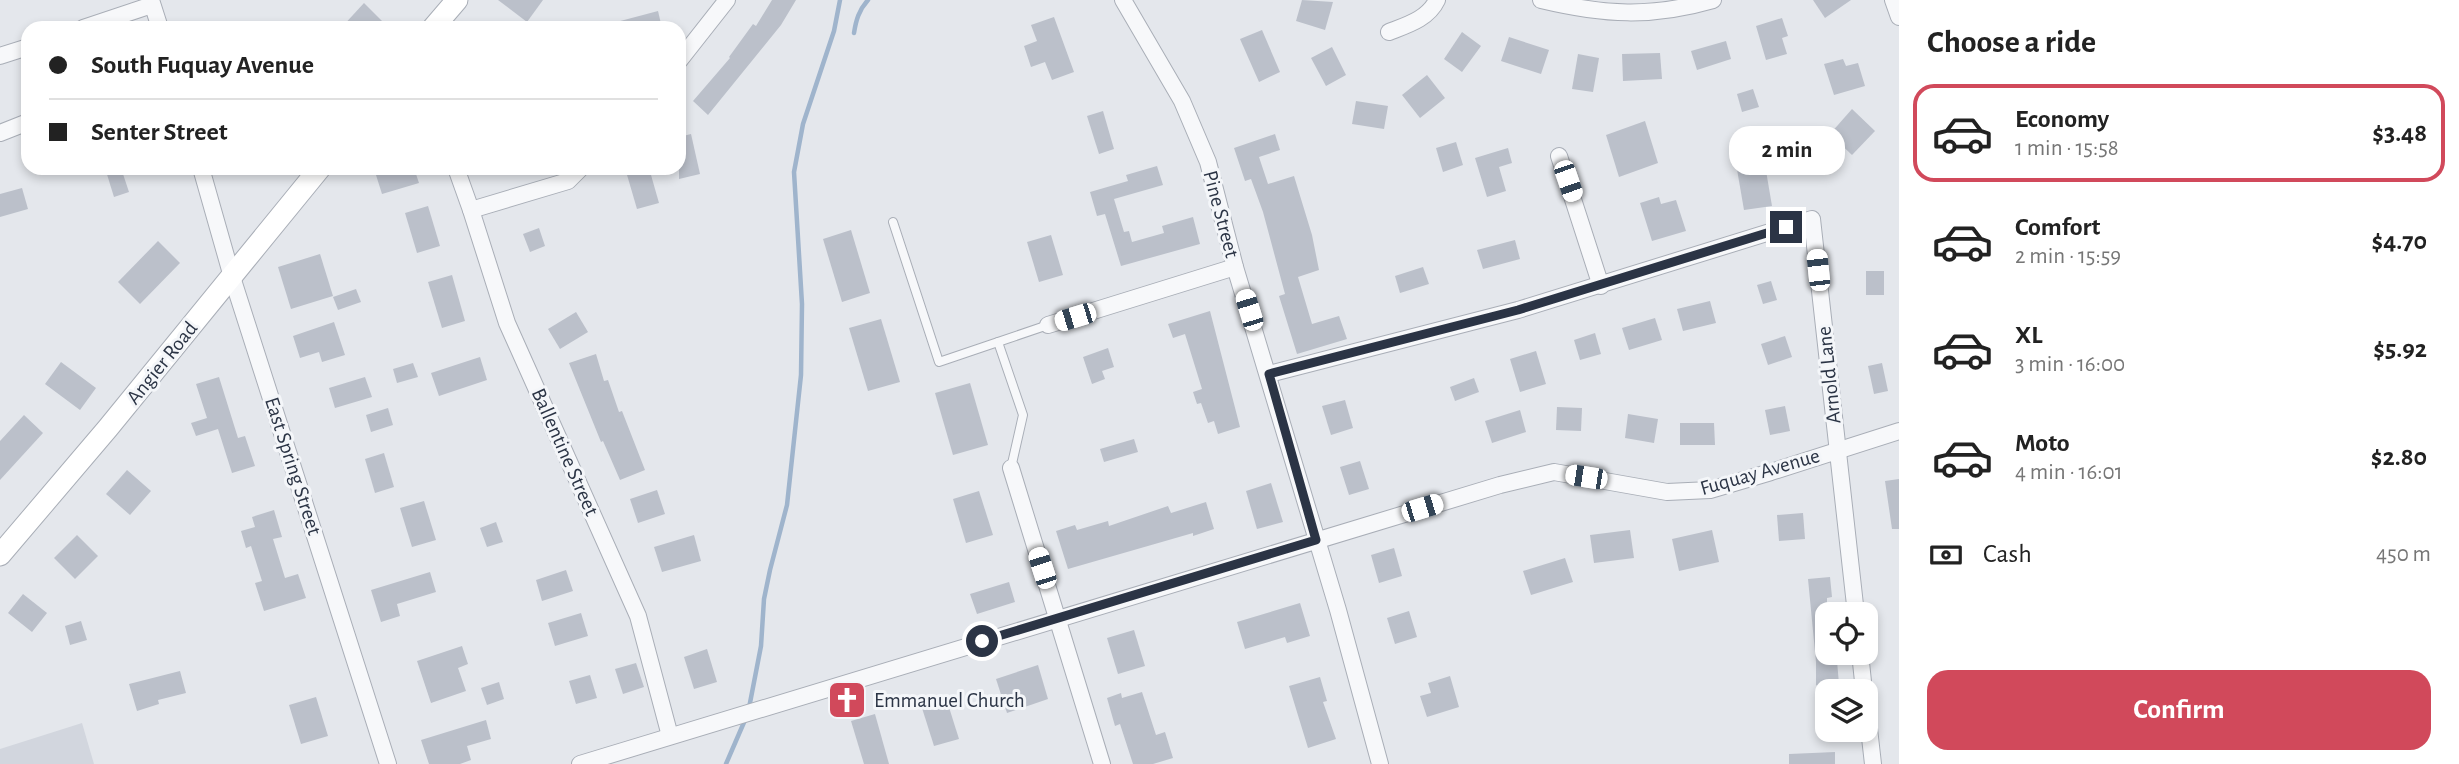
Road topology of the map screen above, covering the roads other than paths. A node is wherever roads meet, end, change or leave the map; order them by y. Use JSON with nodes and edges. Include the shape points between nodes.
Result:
{"nodes":[{"id":1,"x":457,"y":0,"type":"edge"},
{"id":2,"x":727,"y":0,"type":"edge"},
{"id":3,"x":1123,"y":0,"type":"edge"},
{"id":4,"x":1437,"y":0,"type":"edge"},
{"id":5,"x":1541,"y":0,"type":"edge"},
{"id":6,"x":1713,"y":0,"type":"edge"},
{"id":7,"x":1893,"y":0,"type":"edge"},
{"id":8,"x":151,"y":3,"type":"edge"},
{"id":9,"x":1629,"y":7,"type":"edge"},
{"id":10,"x":1899,"y":17,"type":"edge"},
{"id":11,"x":102,"y":21,"type":"edge"},
{"id":12,"x":157,"y":21,"type":"edge"},
{"id":13,"x":439,"y":21,"type":"edge"},
{"id":14,"x":1389,"y":32,"type":"dead end"},
{"id":15,"x":21,"y":49,"type":"edge"},
{"id":16,"x":686,"y":52,"type":"edge"},
{"id":17,"x":0,"y":56,"type":"edge"},
{"id":18,"x":21,"y":125,"type":"edge"},
{"id":19,"x":0,"y":134,"type":"edge"},
{"id":20,"x":1559,"y":156,"type":"dead end"},
{"id":21,"x":203,"y":175,"type":"edge"},
{"id":22,"x":314,"y":175,"type":"edge"},
{"id":23,"x":459,"y":175,"type":"edge"},
{"id":24,"x":574,"y":175,"type":"edge"},
{"id":25,"x":471,"y":209,"type":"junction"},
{"id":26,"x":894,"y":222,"type":"dead end"},
{"id":27,"x":1235,"y":267,"type":"junction"},
{"id":28,"x":232,"y":276,"type":"junction"},
{"id":29,"x":1601,"y":286,"type":"junction"},
{"id":30,"x":1048,"y":325,"type":"joint"},
{"id":31,"x":998,"y":342,"type":"junction"},
{"id":32,"x":1269,"y":374,"type":"junction"},
{"id":33,"x":1899,"y":431,"type":"edge"},
{"id":34,"x":1837,"y":450,"type":"junction"},
{"id":35,"x":1011,"y":468,"type":"joint"},
{"id":36,"x":1316,"y":540,"type":"junction"},
{"id":37,"x":0,"y":555,"type":"edge"},
{"id":38,"x":1855,"y":602,"type":"edge"},
{"id":39,"x":1058,"y":617,"type":"junction"},
{"id":40,"x":670,"y":736,"type":"junction"},
{"id":41,"x":1870,"y":742,"type":"edge"},
{"id":42,"x":388,"y":764,"type":"edge"},
{"id":43,"x":580,"y":764,"type":"edge"},
{"id":44,"x":1102,"y":764,"type":"edge"},
{"id":45,"x":1380,"y":764,"type":"edge"},
{"id":46,"x":1872,"y":764,"type":"edge"}],
"edges":[{"from":1,"to":13,"type":"street"},
{"from":2,"to":16,"type":"street"},
{"from":3,"to":27,"type":"street","name":"Pine Street","via":[[1182,101],[1208,162]]},
{"from":4,"to":14,"type":"street","via":[[1419,19]]},
{"from":5,"to":9,"type":"street","via":[[1578,9]]},
{"from":6,"to":9,"type":"street","via":[[1681,10]]},
{"from":7,"to":10,"type":"street"},
{"from":8,"to":11,"type":"street"},
{"from":8,"to":12,"type":"street"},
{"from":15,"to":17,"type":"street"},
{"from":18,"to":19,"type":"street"},
{"from":20,"to":29,"type":"street"},
{"from":21,"to":28,"type":"street","name":"East Spring Street"},
{"from":22,"to":28,"type":"street","name":"Angier Road"},
{"from":23,"to":25,"type":"street","name":"Ballentine Street"},
{"from":24,"to":25,"type":"street","via":[[568,181]]},
{"from":25,"to":40,"type":"street","name":"Ballentine Street","via":[[507,323],[638,616]]},
{"from":26,"to":31,"type":"lane","via":[[939,362]]},
{"from":27,"to":30,"type":"street"},
{"from":27,"to":32,"type":"street","name":"Pine Street"},
{"from":28,"to":37,"type":"street","name":"Angier Road"},
{"from":28,"to":42,"type":"street","name":"East Spring Street"},
{"from":29,"to":32,"type":"street"},
{"from":29,"to":34,"type":"street","name":"Arnold Lane","via":[[1812,219]]},
{"from":30,"to":31,"type":"lane"},
{"from":31,"to":35,"type":"lane","via":[[1023,415]]},
{"from":32,"to":36,"type":"street","name":"Pine Street"},
{"from":33,"to":34,"type":"street","name":"Fuquay Avenue"},
{"from":34,"to":36,"type":"street","name":"Fuquay Avenue","via":[[1710,490],[1667,492],[1553,472]]},
{"from":34,"to":38,"type":"street","name":"Arnold Lane"},
{"from":35,"to":39,"type":"street"},
{"from":36,"to":39,"type":"street","name":"Fuquay Avenue"},
{"from":36,"to":45,"type":"street","name":"Pine Street"},
{"from":39,"to":40,"type":"street","name":"Fuquay Avenue"},
{"from":39,"to":44,"type":"street"},
{"from":40,"to":43,"type":"street","name":"Fuquay Avenue"},
{"from":41,"to":46,"type":"street"}]}
